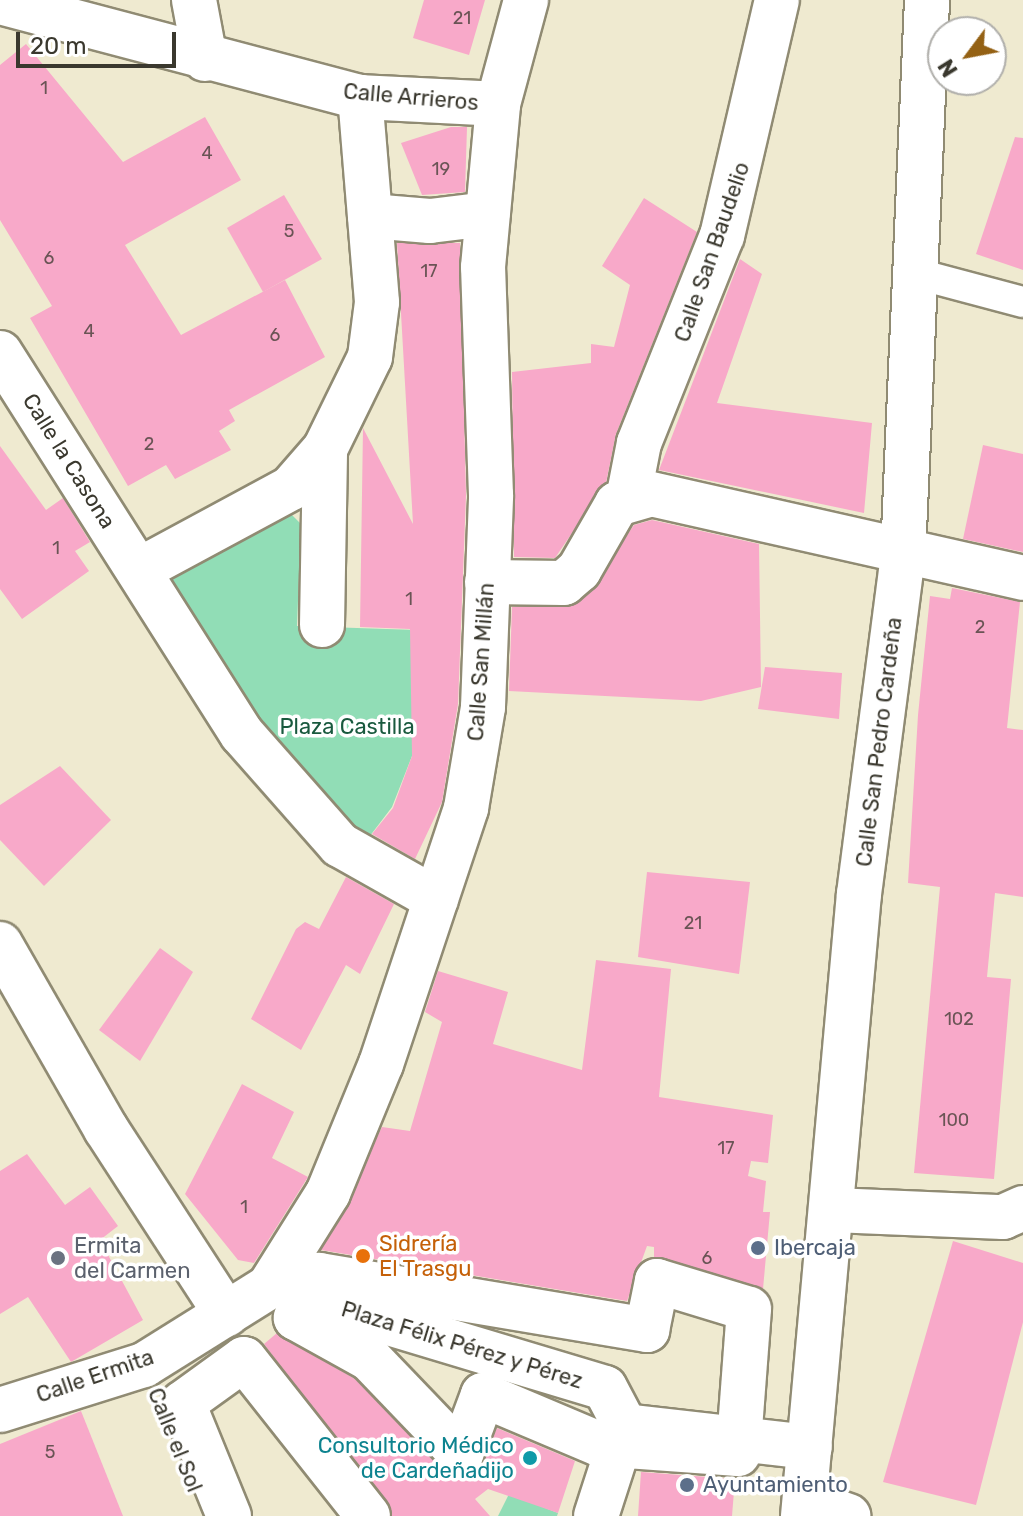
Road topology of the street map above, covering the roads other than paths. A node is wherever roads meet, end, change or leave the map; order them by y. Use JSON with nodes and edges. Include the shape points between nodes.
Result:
{"nodes":[{"id":1,"x":194,"y":0,"type":"edge"},
{"id":2,"x":526,"y":0,"type":"edge"},
{"id":3,"x":777,"y":0,"type":"edge"},
{"id":4,"x":927,"y":0,"type":"edge"},
{"id":5,"x":0,"y":2,"type":"edge"},
{"id":6,"x":205,"y":59,"type":"junction"},
{"id":7,"x":360,"y":97,"type":"junction"},
{"id":8,"x":498,"y":104,"type":"junction"},
{"id":9,"x":488,"y":214,"type":"junction"},
{"id":10,"x":370,"y":216,"type":"junction"},
{"id":11,"x":918,"y":274,"type":"junction"},
{"id":12,"x":1023,"y":302,"type":"edge"},
{"id":13,"x":0,"y":353,"type":"edge"},
{"id":14,"x":325,"y":449,"type":"junction"},
{"id":15,"x":628,"y":499,"type":"junction"},
{"id":16,"x":903,"y":555,"type":"junction"},
{"id":17,"x":139,"y":570,"type":"junction"},
{"id":18,"x":1023,"y":578,"type":"edge"},
{"id":19,"x":487,"y":582,"type":"junction"},
{"id":20,"x":322,"y":625,"type":"dead end"},
{"id":21,"x":436,"y":899,"type":"junction"},
{"id":22,"x":0,"y":944,"type":"edge"},
{"id":23,"x":1023,"y":1208,"type":"edge"},
{"id":24,"x":833,"y":1210,"type":"junction"},
{"id":25,"x":288,"y":1293,"type":"junction"},
{"id":26,"x":226,"y":1314,"type":"junction"},
{"id":27,"x":144,"y":1365,"type":"junction"},
{"id":28,"x":0,"y":1410,"type":"edge"},
{"id":29,"x":622,"y":1436,"type":"junction"},
{"id":30,"x":739,"y":1438,"type":"junction"},
{"id":31,"x":810,"y":1447,"type":"junction"},
{"id":32,"x":804,"y":1508,"type":"edge"},
{"id":33,"x":206,"y":1516,"type":"edge"},
{"id":34,"x":229,"y":1516,"type":"edge"},
{"id":35,"x":368,"y":1516,"type":"edge"},
{"id":36,"x":596,"y":1516,"type":"edge"},
{"id":37,"x":848,"y":1516,"type":"edge"}],
"edges":[{"from":1,"to":6,"type":"street"},
{"from":2,"to":8,"type":"street","name":"Calle San Millán"},
{"from":3,"to":15,"type":"street","name":"Calle San Baudelio","via":[[722,236],[639,443]]},
{"from":4,"to":11,"type":"street","name":"Calle San Pedro Cardeña"},
{"from":5,"to":6,"type":"street","name":"Calle Arrieros"},
{"from":6,"to":7,"type":"street","name":"Calle Arrieros"},
{"from":7,"to":8,"type":"street","name":"Calle Arrieros"},
{"from":7,"to":10,"type":"street"},
{"from":8,"to":9,"type":"street","name":"Calle San Millán"},
{"from":9,"to":10,"type":"street","via":[[430,221]]},
{"from":9,"to":19,"type":"street","name":"Calle San Millán"},
{"from":10,"to":14,"type":"street","via":[[377,302],[370,357]]},
{"from":11,"to":12,"type":"lane"},
{"from":11,"to":16,"type":"street","name":"Calle San Pedro Cardeña"},
{"from":13,"to":17,"type":"street","name":"Calle la Casona"},
{"from":14,"to":17,"type":"street","via":[[291,488]]},
{"from":14,"to":20,"type":"street"},
{"from":15,"to":16,"type":"street","via":[[675,498]]},
{"from":15,"to":19,"type":"street","via":[[607,516],[579,570],[564,583]]},
{"from":16,"to":18,"type":"street"},
{"from":16,"to":24,"type":"street","name":"Calle San Pedro Cardeña","via":[[859,894]]},
{"from":17,"to":21,"type":"street","via":[[242,734],[291,793],[340,845]]},
{"from":19,"to":21,"type":"street","name":"Calle San Millán","via":[[483,707],[466,808]]},
{"from":21,"to":25,"type":"street","name":"Calle San Millán"},
{"from":22,"to":26,"type":"street","via":[[51,1038]]},
{"from":23,"to":24,"type":"street","via":[[1003,1217]]},
{"from":24,"to":31,"type":"street","name":"Calle San Pedro Cardeña"},
{"from":25,"to":26,"type":"street","name":"Calle Ermita"},
{"from":25,"to":29,"type":"street","name":"Plaza Félix Pérez y Pérez","via":[[605,1388]]},
{"from":25,"to":29,"type":"street","name":"Plaza Félix Pérez y Pérez","via":[[296,1318],[370,1359],[461,1454],[483,1395]]},
{"from":25,"to":30,"type":"street","name":"Plaza Félix Pérez y Pérez","via":[[319,1275],[647,1330],[657,1281],[749,1309]]},
{"from":26,"to":27,"type":"street","name":"Calle Ermita"},
{"from":27,"to":28,"type":"street","name":"Calle Ermita"},
{"from":27,"to":33,"type":"street","name":"Calle el Sol"},
{"from":29,"to":30,"type":"street","name":"Plaza Félix Pérez y Pérez"},
{"from":29,"to":36,"type":"street"},
{"from":30,"to":31,"type":"street","name":"Plaza Félix Pérez y Pérez"},
{"from":31,"to":32,"type":"street","name":"Calle San Pedro Cardeña"},
{"from":32,"to":37,"type":"street"},
{"from":34,"to":35,"type":"street","via":[[183,1403],[244,1359]]}]}
